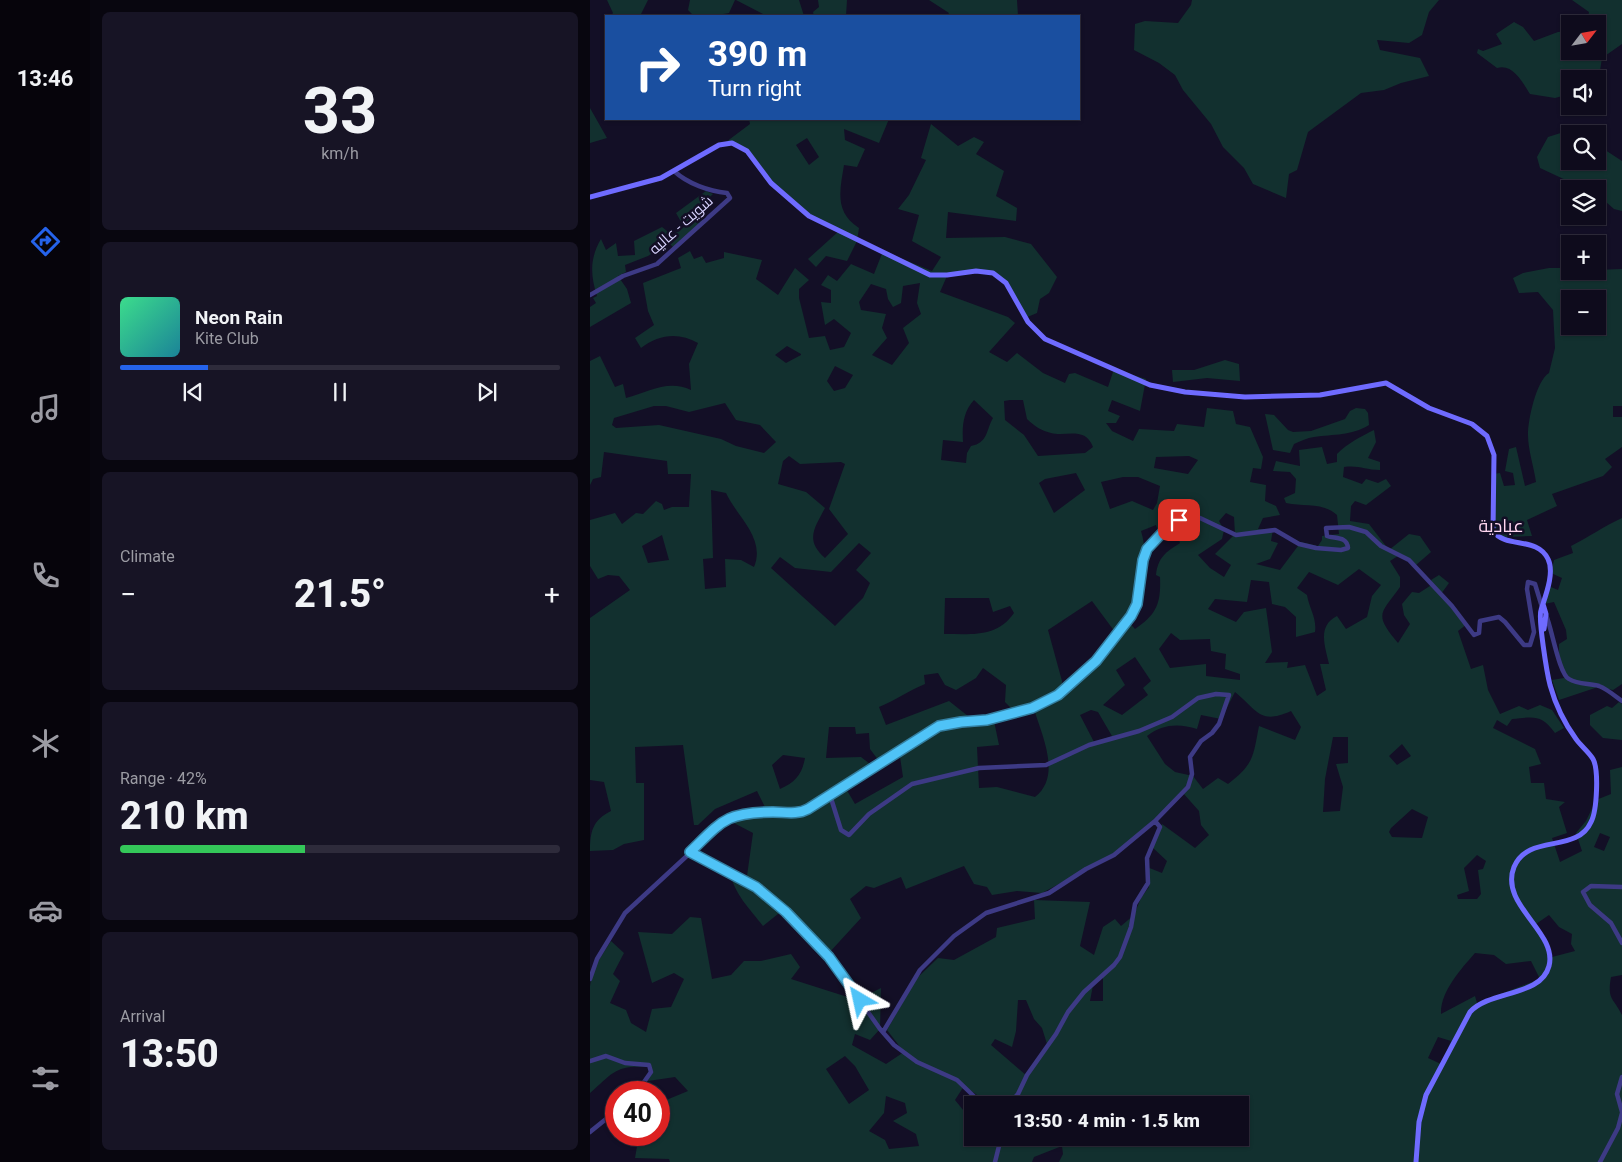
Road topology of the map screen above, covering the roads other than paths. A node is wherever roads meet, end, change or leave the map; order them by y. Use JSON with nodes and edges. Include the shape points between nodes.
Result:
{"nodes":[{"id":1,"x":674,"y":171,"type":"junction"},
{"id":2,"x":590,"y":197,"type":"edge"},
{"id":3,"x":590,"y":296,"type":"edge"},
{"id":4,"x":1542,"y":606,"type":"junction"},
{"id":5,"x":1546,"y":614,"type":"junction"},
{"id":6,"x":1543,"y":632,"type":"junction"},
{"id":7,"x":1622,"y":701,"type":"edge"},
{"id":8,"x":830,"y":795,"type":"junction"},
{"id":9,"x":1154,"y":821,"type":"junction"},
{"id":10,"x":690,"y":852,"type":"junction"},
{"id":11,"x":1622,"y":886,"type":"edge"},
{"id":12,"x":1622,"y":943,"type":"edge"},
{"id":13,"x":590,"y":979,"type":"edge"},
{"id":14,"x":883,"y":1032,"type":"junction"},
{"id":15,"x":590,"y":1061,"type":"edge"},
{"id":16,"x":1622,"y":1077,"type":"edge"},
{"id":17,"x":645,"y":1081,"type":"edge"},
{"id":18,"x":974,"y":1096,"type":"edge"},
{"id":19,"x":1016,"y":1096,"type":"edge"},
{"id":20,"x":1622,"y":1113,"type":"edge"},
{"id":21,"x":605,"y":1119,"type":"edge"},
{"id":22,"x":590,"y":1132,"type":"edge"},
{"id":23,"x":999,"y":1146,"type":"edge"},
{"id":24,"x":996,"y":1162,"type":"edge"},
{"id":25,"x":1416,"y":1162,"type":"edge"},
{"id":26,"x":1600,"y":1162,"type":"edge"}],
"edges":[{"from":1,"to":2,"type":"main road","via":[[661,178]]},
{"from":1,"to":3,"type":"street","name":"شويت - عاليه","via":[[684,180],[710,191],[727,193],[730,198],[658,264],[623,276]]},
{"from":1,"to":4,"type":"main road","via":[[719,145],[736,144],[747,151],[771,183],[816,220],[930,275],[976,271],[993,273],[1006,283],[1028,322],[1045,339],[1150,385],[1185,392],[1245,397],[1309,396],[1375,383],[1392,384],[1429,408],[1472,424],[1487,436],[1494,455],[1494,531],[1501,538],[1535,547],[1547,557],[1550,569]]},
{"from":4,"to":5,"type":"main road"},
{"from":4,"to":6,"type":"main road"},
{"from":4,"to":8,"type":"street","via":[[1535,584],[1530,582],[1527,589],[1534,632],[1530,645],[1524,645],[1497,617],[1480,621],[1480,633],[1474,635],[1410,560],[1381,546],[1366,532],[1349,527],[1326,528],[1327,536],[1346,540],[1348,548],[1316,548],[1299,544],[1275,530],[1236,536],[1200,518],[1186,516],[1169,526],[1147,549],[1137,604],[1131,616],[1096,661],[1058,695],[1032,708],[987,720],[939,726]]},
{"from":5,"to":6,"type":"main road"},
{"from":5,"to":7,"type":"street","via":[[1555,637],[1561,670],[1566,677],[1573,682],[1599,686]]},
{"from":6,"to":25,"type":"main road","via":[[1552,690],[1569,728],[1595,764],[1593,818],[1580,836],[1532,848],[1524,853],[1514,868],[1514,894],[1548,949],[1549,966],[1538,982],[1482,1002],[1470,1012],[1426,1095]]},
{"from":8,"to":9,"type":"street","via":[[842,830],[849,835],[873,811],[912,784],[979,768],[1046,765],[1089,745],[1139,731],[1172,717],[1198,698],[1229,695],[1219,724],[1190,757],[1192,774],[1188,787]]},
{"from":8,"to":10,"type":"street","via":[[799,813],[748,814],[728,818]]},
{"from":9,"to":14,"type":"street","via":[[1114,855],[1049,893],[1000,907],[970,923],[920,970]]},
{"from":9,"to":19,"type":"street","via":[[1160,827],[1147,858],[1148,884],[1135,904],[1120,957],[1072,1007]]},
{"from":10,"to":13,"type":"street","via":[[626,913],[597,959]]},
{"from":10,"to":14,"type":"street","via":[[756,887],[786,912],[829,957]]},
{"from":11,"to":12,"type":"street","via":[[1590,886],[1583,892],[1590,905],[1611,923]]},
{"from":14,"to":18,"type":"street","via":[[904,1054],[957,1080]]},
{"from":15,"to":17,"type":"street","via":[[606,1056],[625,1063],[649,1064],[651,1072]]},
{"from":16,"to":20,"type":"street","via":[[1617,1094]]},
{"from":20,"to":26,"type":"street"},
{"from":21,"to":22,"type":"street"},
{"from":23,"to":24,"type":"street"}]}
